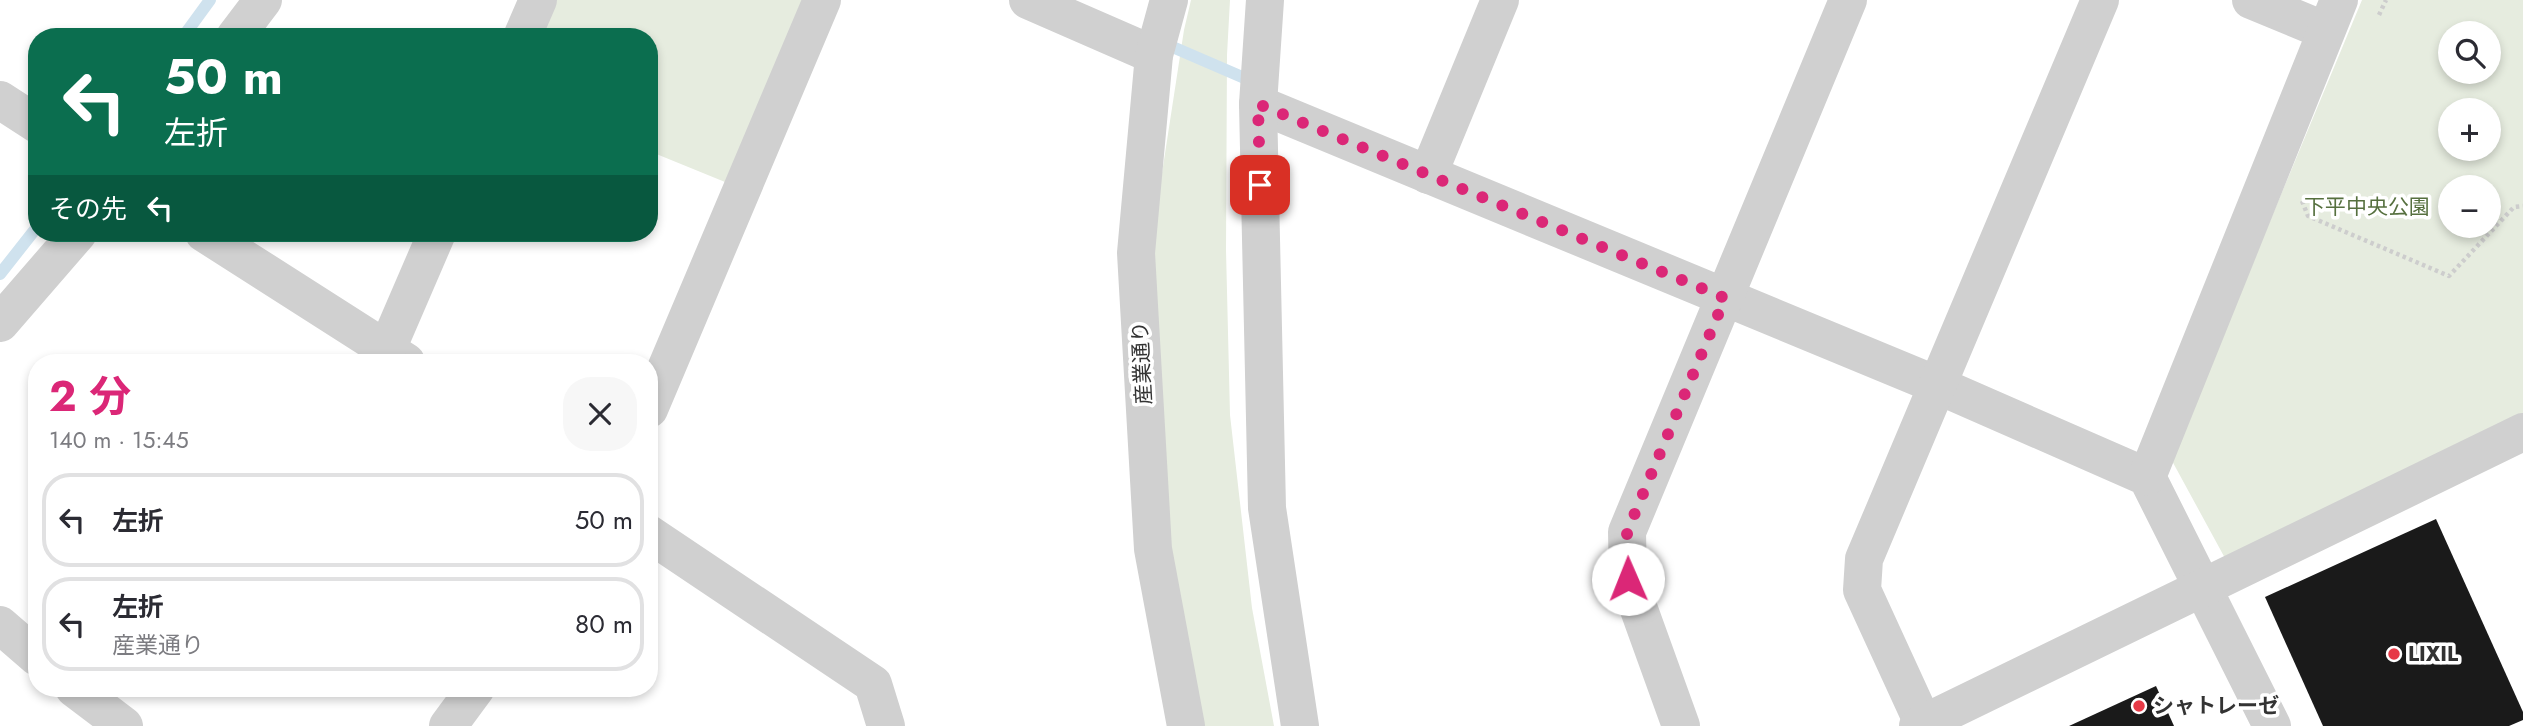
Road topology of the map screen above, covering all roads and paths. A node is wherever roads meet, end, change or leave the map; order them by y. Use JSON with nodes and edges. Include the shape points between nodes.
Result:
{"nodes":[{"id":1,"x":263,"y":0,"type":"edge"},
{"id":2,"x":538,"y":0,"type":"edge"},
{"id":3,"x":822,"y":0,"type":"edge"},
{"id":4,"x":1028,"y":0,"type":"edge"},
{"id":5,"x":1169,"y":0,"type":"edge"},
{"id":6,"x":1265,"y":0,"type":"edge"},
{"id":7,"x":1500,"y":0,"type":"edge"},
{"id":8,"x":1848,"y":0,"type":"edge"},
{"id":9,"x":2100,"y":0,"type":"edge"},
{"id":10,"x":2251,"y":0,"type":"edge"},
{"id":11,"x":2386,"y":0,"type":"edge"},
{"id":12,"x":2333,"y":15,"type":"edge"},
{"id":13,"x":2375,"y":25,"type":"dead end"},
{"id":14,"x":241,"y":28,"type":"edge"},
{"id":15,"x":526,"y":28,"type":"edge"},
{"id":16,"x":1154,"y":55,"type":"junction"},
{"id":17,"x":0,"y":100,"type":"edge"},
{"id":18,"x":1258,"y":104,"type":"junction"},
{"id":19,"x":28,"y":118,"type":"edge"},
{"id":20,"x":1428,"y":175,"type":"junction"},
{"id":21,"x":2302,"y":200,"type":"dead end"},
{"id":22,"x":2523,"y":206,"type":"edge"},
{"id":23,"x":70,"y":242,"type":"edge"},
{"id":24,"x":218,"y":242,"type":"edge"},
{"id":25,"x":434,"y":242,"type":"edge"},
{"id":26,"x":1725,"y":298,"type":"junction"},
{"id":27,"x":0,"y":323,"type":"edge"},
{"id":28,"x":393,"y":354,"type":"edge"},
{"id":29,"x":397,"y":354,"type":"edge"},
{"id":30,"x":1937,"y":385,"type":"junction"},
{"id":31,"x":658,"y":388,"type":"edge"},
{"id":32,"x":2523,"y":432,"type":"edge"},
{"id":33,"x":2147,"y":477,"type":"junction"},
{"id":34,"x":658,"y":540,"type":"edge"},
{"id":35,"x":2204,"y":588,"type":"junction"},
{"id":36,"x":0,"y":625,"type":"edge"},
{"id":37,"x":28,"y":649,"type":"edge"},
{"id":38,"x":87,"y":697,"type":"edge"},
{"id":39,"x":469,"y":697,"type":"edge"},
{"id":40,"x":1921,"y":725,"type":"edge"},
{"id":41,"x":124,"y":726,"type":"edge"},
{"id":42,"x":448,"y":726,"type":"edge"},
{"id":43,"x":886,"y":726,"type":"edge"},
{"id":44,"x":1186,"y":726,"type":"edge"},
{"id":45,"x":1300,"y":726,"type":"edge"},
{"id":46,"x":1681,"y":726,"type":"edge"},
{"id":47,"x":2272,"y":726,"type":"edge"}],
"edges":[{"from":1,"to":14,"type":"street"},
{"from":2,"to":15,"type":"street"},
{"from":3,"to":31,"type":"street"},
{"from":4,"to":16,"type":"street"},
{"from":5,"to":16,"type":"street","name":"産業通り"},
{"from":6,"to":18,"type":"street"},
{"from":7,"to":20,"type":"street"},
{"from":8,"to":26,"type":"street"},
{"from":9,"to":30,"type":"street"},
{"from":10,"to":12,"type":"street"},
{"from":11,"to":13,"type":"path"},
{"from":12,"to":33,"type":"street"},
{"from":16,"to":44,"type":"street","name":"産業通り","via":[[1136,253],[1153,550]]},
{"from":17,"to":19,"type":"street"},
{"from":18,"to":20,"type":"street"},
{"from":18,"to":45,"type":"street","via":[[1268,508]]},
{"from":20,"to":26,"type":"street"},
{"from":21,"to":22,"type":"path","via":[[2308,216],[2449,276],[2514,207]]},
{"from":23,"to":27,"type":"street"},
{"from":24,"to":28,"type":"street"},
{"from":25,"to":29,"type":"street"},
{"from":26,"to":30,"type":"street"},
{"from":26,"to":46,"type":"street","via":[[1627,532],[1628,579]]},
{"from":30,"to":33,"type":"street"},
{"from":30,"to":40,"type":"street","via":[[1864,559],[1861,590]]},
{"from":32,"to":35,"type":"street"},
{"from":33,"to":35,"type":"street"},
{"from":34,"to":43,"type":"street","via":[[873,684]]},
{"from":35,"to":40,"type":"street"},
{"from":35,"to":47,"type":"street"},
{"from":36,"to":37,"type":"street"},
{"from":38,"to":41,"type":"street"},
{"from":39,"to":42,"type":"street"}]}
